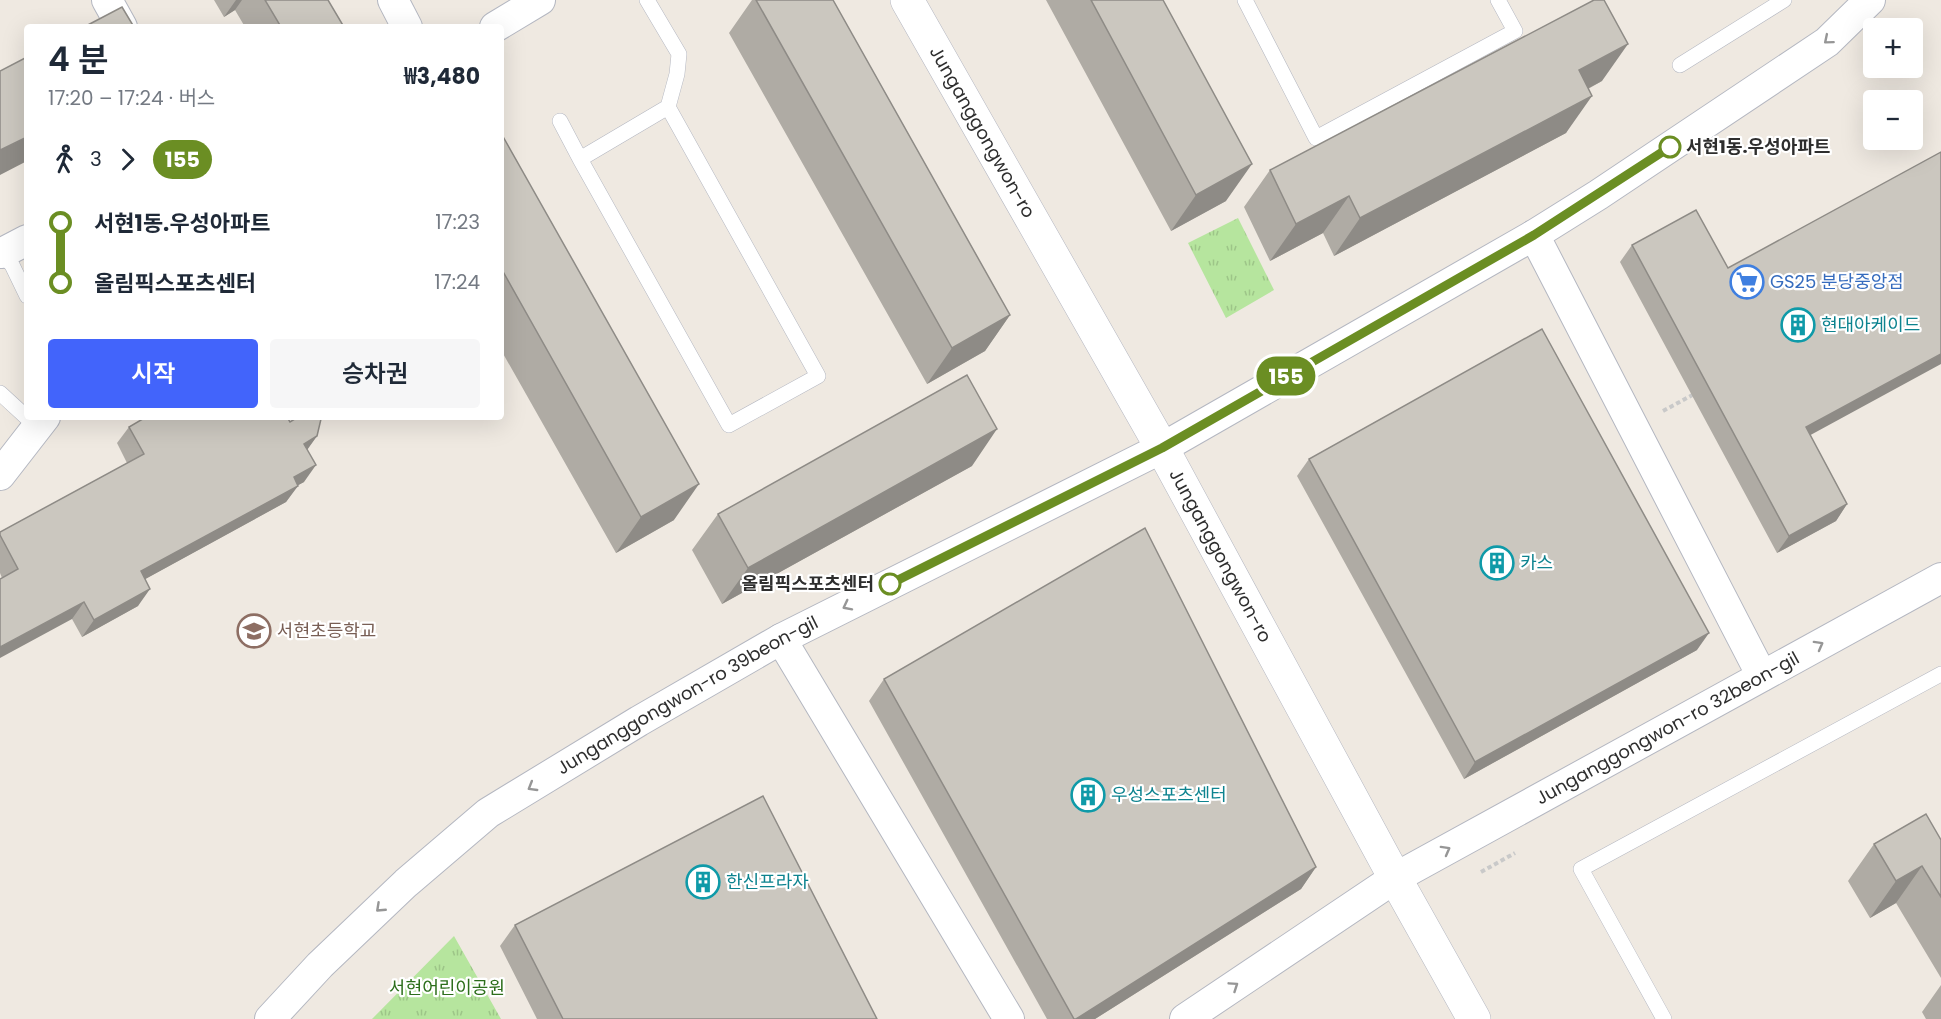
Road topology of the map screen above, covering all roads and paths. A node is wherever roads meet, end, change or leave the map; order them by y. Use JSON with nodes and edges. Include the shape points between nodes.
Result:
{"nodes":[{"id":1,"x":107,"y":0,"type":"edge"},
{"id":2,"x":393,"y":0,"type":"edge"},
{"id":3,"x":540,"y":0,"type":"edge"},
{"id":4,"x":647,"y":0,"type":"edge"},
{"id":5,"x":907,"y":0,"type":"edge"},
{"id":6,"x":1245,"y":0,"type":"edge"},
{"id":7,"x":1498,"y":0,"type":"edge"},
{"id":8,"x":1784,"y":0,"type":"edge"},
{"id":9,"x":1870,"y":0,"type":"edge"},
{"id":10,"x":120,"y":24,"type":"edge"},
{"id":11,"x":405,"y":24,"type":"edge"},
{"id":12,"x":500,"y":24,"type":"edge"},
{"id":13,"x":1680,"y":65,"type":"dead end"},
{"id":14,"x":668,"y":106,"type":"junction"},
{"id":15,"x":560,"y":121,"type":"dead end"},
{"id":16,"x":580,"y":159,"type":"junction"},
{"id":17,"x":1534,"y":235,"type":"junction"},
{"id":18,"x":10,"y":248,"type":"edge"},
{"id":19,"x":24,"y":290,"type":"edge"},
{"id":20,"x":1704,"y":389,"type":"edge"},
{"id":21,"x":0,"y":393,"type":"edge"},
{"id":22,"x":24,"y":410,"type":"edge"},
{"id":23,"x":1663,"y":411,"type":"dead end"},
{"id":24,"x":41,"y":422,"type":"edge"},
{"id":25,"x":1162,"y":448,"type":"junction"},
{"id":26,"x":0,"y":475,"type":"edge"},
{"id":27,"x":1941,"y":578,"type":"edge"},
{"id":28,"x":781,"y":639,"type":"junction"},
{"id":29,"x":1941,"y":674,"type":"edge"},
{"id":30,"x":1762,"y":676,"type":"junction"},
{"id":31,"x":1395,"y":878,"type":"junction"},
{"id":32,"x":270,"y":1019,"type":"edge"},
{"id":33,"x":1009,"y":1019,"type":"edge"},
{"id":34,"x":1185,"y":1019,"type":"edge"},
{"id":35,"x":1474,"y":1019,"type":"edge"},
{"id":36,"x":1664,"y":1019,"type":"edge"}],
"edges":[{"from":1,"to":10,"type":"street"},
{"from":2,"to":11,"type":"street"},
{"from":3,"to":12,"type":"street"},
{"from":4,"to":14,"type":"lane","via":[[679,54]]},
{"from":5,"to":25,"type":"street","name":"Junganggongwon-ro"},
{"from":6,"to":7,"type":"lane","via":[[1316,138],[1515,31]]},
{"from":8,"to":13,"type":"lane"},
{"from":9,"to":17,"type":"street","name":"Junganggongwon-ro 39beon-gil","one_way":true,"via":[[1827,42]]},
{"from":14,"to":16,"type":"lane"},
{"from":14,"to":16,"type":"lane","via":[[818,376],[729,425]]},
{"from":15,"to":16,"type":"lane"},
{"from":17,"to":25,"type":"street","name":"Junganggongwon-ro 39beon-gil"},
{"from":17,"to":30,"type":"street"},
{"from":18,"to":19,"type":"lane","via":[[12,265]]},
{"from":20,"to":23,"type":"path"},
{"from":21,"to":22,"type":"lane"},
{"from":24,"to":26,"type":"street"},
{"from":25,"to":28,"type":"street","name":"Junganggongwon-ro 39beon-gil","one_way":true},
{"from":25,"to":31,"type":"street","name":"Junganggongwon-ro"},
{"from":30,"to":27,"type":"street","name":"Junganggongwon-ro 32beon-gil","one_way":true},
{"from":28,"to":32,"type":"street","name":"Junganggongwon-ro 39beon-gil","one_way":true,"via":[[488,813],[406,883]]},
{"from":28,"to":33,"type":"street"},
{"from":29,"to":36,"type":"lane","via":[[1581,869]]},
{"from":31,"to":30,"type":"street","name":"Junganggongwon-ro 32beon-gil","one_way":true},
{"from":34,"to":31,"type":"street","name":"Junganggongwon-ro 32beon-gil","one_way":true},
{"from":31,"to":35,"type":"street","name":"Junganggongwon-ro"}]}
